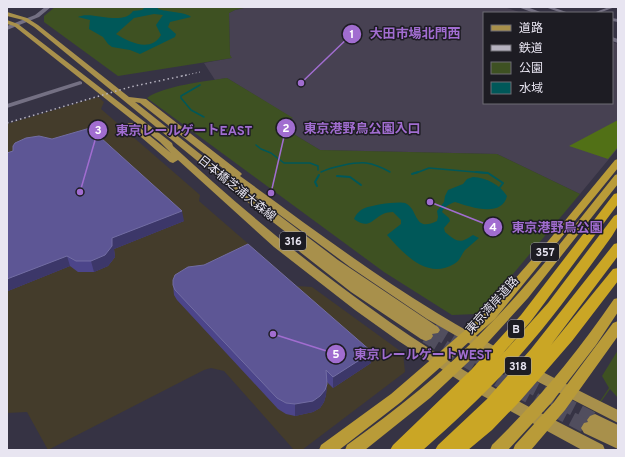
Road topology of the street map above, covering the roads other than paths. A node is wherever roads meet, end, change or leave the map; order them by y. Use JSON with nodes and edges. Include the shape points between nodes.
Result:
{"nodes":[{"id":1,"x":42,"y":7,"type":"edge"},
{"id":2,"x":48,"y":7,"type":"edge"},
{"id":3,"x":512,"y":7,"type":"edge"},
{"id":4,"x":522,"y":7,"type":"edge"},
{"id":5,"x":547,"y":7,"type":"edge"},
{"id":6,"x":613,"y":7,"type":"edge"},
{"id":7,"x":618,"y":9,"type":"edge"},
{"id":8,"x":527,"y":12,"type":"edge"},
{"id":9,"x":537,"y":12,"type":"edge"},
{"id":10,"x":564,"y":12,"type":"edge"},
{"id":11,"x":598,"y":12,"type":"edge"},
{"id":12,"x":7,"y":14,"type":"edge"},
{"id":13,"x":26,"y":20,"type":"junction"},
{"id":14,"x":10,"y":25,"type":"edge"},
{"id":15,"x":36,"y":26,"type":"junction"},
{"id":16,"x":27,"y":34,"type":"junction"},
{"id":17,"x":80,"y":83,"type":"junction"},
{"id":18,"x":7,"y":106,"type":"edge"},
{"id":19,"x":176,"y":138,"type":"junction"},
{"id":20,"x":164,"y":142,"type":"junction"},
{"id":21,"x":618,"y":162,"type":"edge"},
{"id":22,"x":618,"y":178,"type":"edge"},
{"id":23,"x":618,"y":196,"type":"edge"},
{"id":24,"x":269,"y":201,"type":"junction"},
{"id":25,"x":244,"y":216,"type":"junction"},
{"id":26,"x":618,"y":218,"type":"edge"},
{"id":27,"x":618,"y":247,"type":"edge"},
{"id":28,"x":618,"y":272,"type":"edge"},
{"id":29,"x":618,"y":302,"type":"edge"},
{"id":30,"x":618,"y":326,"type":"edge"},
{"id":31,"x":468,"y":337,"type":"junction"},
{"id":32,"x":439,"y":361,"type":"junction"},
{"id":33,"x":570,"y":392,"type":"junction"},
{"id":34,"x":618,"y":416,"type":"edge"},
{"id":35,"x":546,"y":424,"type":"junction"},
{"id":36,"x":618,"y":432,"type":"edge"},
{"id":37,"x":618,"y":442,"type":"edge"},
{"id":38,"x":327,"y":450,"type":"edge"},
{"id":39,"x":353,"y":450,"type":"edge"},
{"id":40,"x":399,"y":450,"type":"edge"},
{"id":41,"x":411,"y":450,"type":"edge"},
{"id":42,"x":444,"y":450,"type":"edge"},
{"id":43,"x":455,"y":450,"type":"edge"},
{"id":44,"x":498,"y":450,"type":"edge"},
{"id":45,"x":521,"y":450,"type":"edge"},
{"id":46,"x":598,"y":450,"type":"edge"}],
"edges":[{"from":1,"to":13,"type":"street"},
{"from":2,"to":13,"type":"street","via":[[37,16]]},
{"from":3,"to":8,"type":"street"},
{"from":4,"to":9,"type":"street"},
{"from":5,"to":10,"type":"street"},
{"from":6,"to":7,"type":"street"},
{"from":6,"to":11,"type":"street"},
{"from":12,"to":13,"type":"main road","name":"日本橋芝浦大森線","number":"316"},
{"from":13,"to":14,"type":"street"},
{"from":13,"to":15,"type":"main road","name":"日本橋芝浦大森線","number":"316"},
{"from":14,"to":16,"type":"main road","name":"日本橋芝浦大森線","number":"316"},
{"from":15,"to":17,"type":"main road","via":[[56,36],[108,76],[101,81]]},
{"from":15,"to":19,"type":"main road","name":"日本橋芝浦大森線","number":"316"},
{"from":16,"to":17,"type":"main road","via":[[40,50]]},
{"from":16,"to":20,"type":"main road","name":"日本橋芝浦大森線","number":"316"},
{"from":17,"to":18,"type":"street"},
{"from":19,"to":20,"type":"main road","name":"日本橋芝浦大森線","number":"316","via":[[254,202],[429,333],[380,306],[325,267]]},
{"from":19,"to":24,"type":"main road","number":"316"},
{"from":20,"to":25,"type":"main road","number":"316"},
{"from":21,"to":31,"type":"highway","number":"357","via":[[554,242],[490,316]]},
{"from":22,"to":39,"type":"highway","name":"東京湾岸道路","number":"357","via":[[525,294],[490,332],[405,410]]},
{"from":23,"to":40,"type":"highway","number":"B","via":[[526,318],[476,374]]},
{"from":24,"to":25,"type":"main road","via":[[143,102],[132,99],[112,106],[113,110]]},
{"from":24,"to":31,"type":"main road","number":"316","via":[[373,277]]},
{"from":25,"to":32,"type":"main road","number":"316","via":[[339,291]]},
{"from":26,"to":41,"type":"highway","number":"B","via":[[529,335],[463,404]]},
{"from":27,"to":42,"type":"highway","via":[[566,319],[530,362]]},
{"from":28,"to":43,"type":"highway","via":[[526,384]]},
{"from":29,"to":44,"type":"highway","via":[[560,382]]},
{"from":30,"to":33,"type":"highway"},
{"from":31,"to":32,"type":"highway","number":"357"},
{"from":31,"to":33,"type":"main road","number":"318"},
{"from":32,"to":35,"type":"main road","number":"316"},
{"from":32,"to":38,"type":"highway","number":"357","via":[[396,398]]},
{"from":33,"to":34,"type":"main road","number":"318"},
{"from":33,"to":35,"type":"highway"},
{"from":35,"to":45,"type":"highway"},
{"from":35,"to":46,"type":"main road"},
{"from":36,"to":37,"type":"main road","via":[[592,424]]}]}
